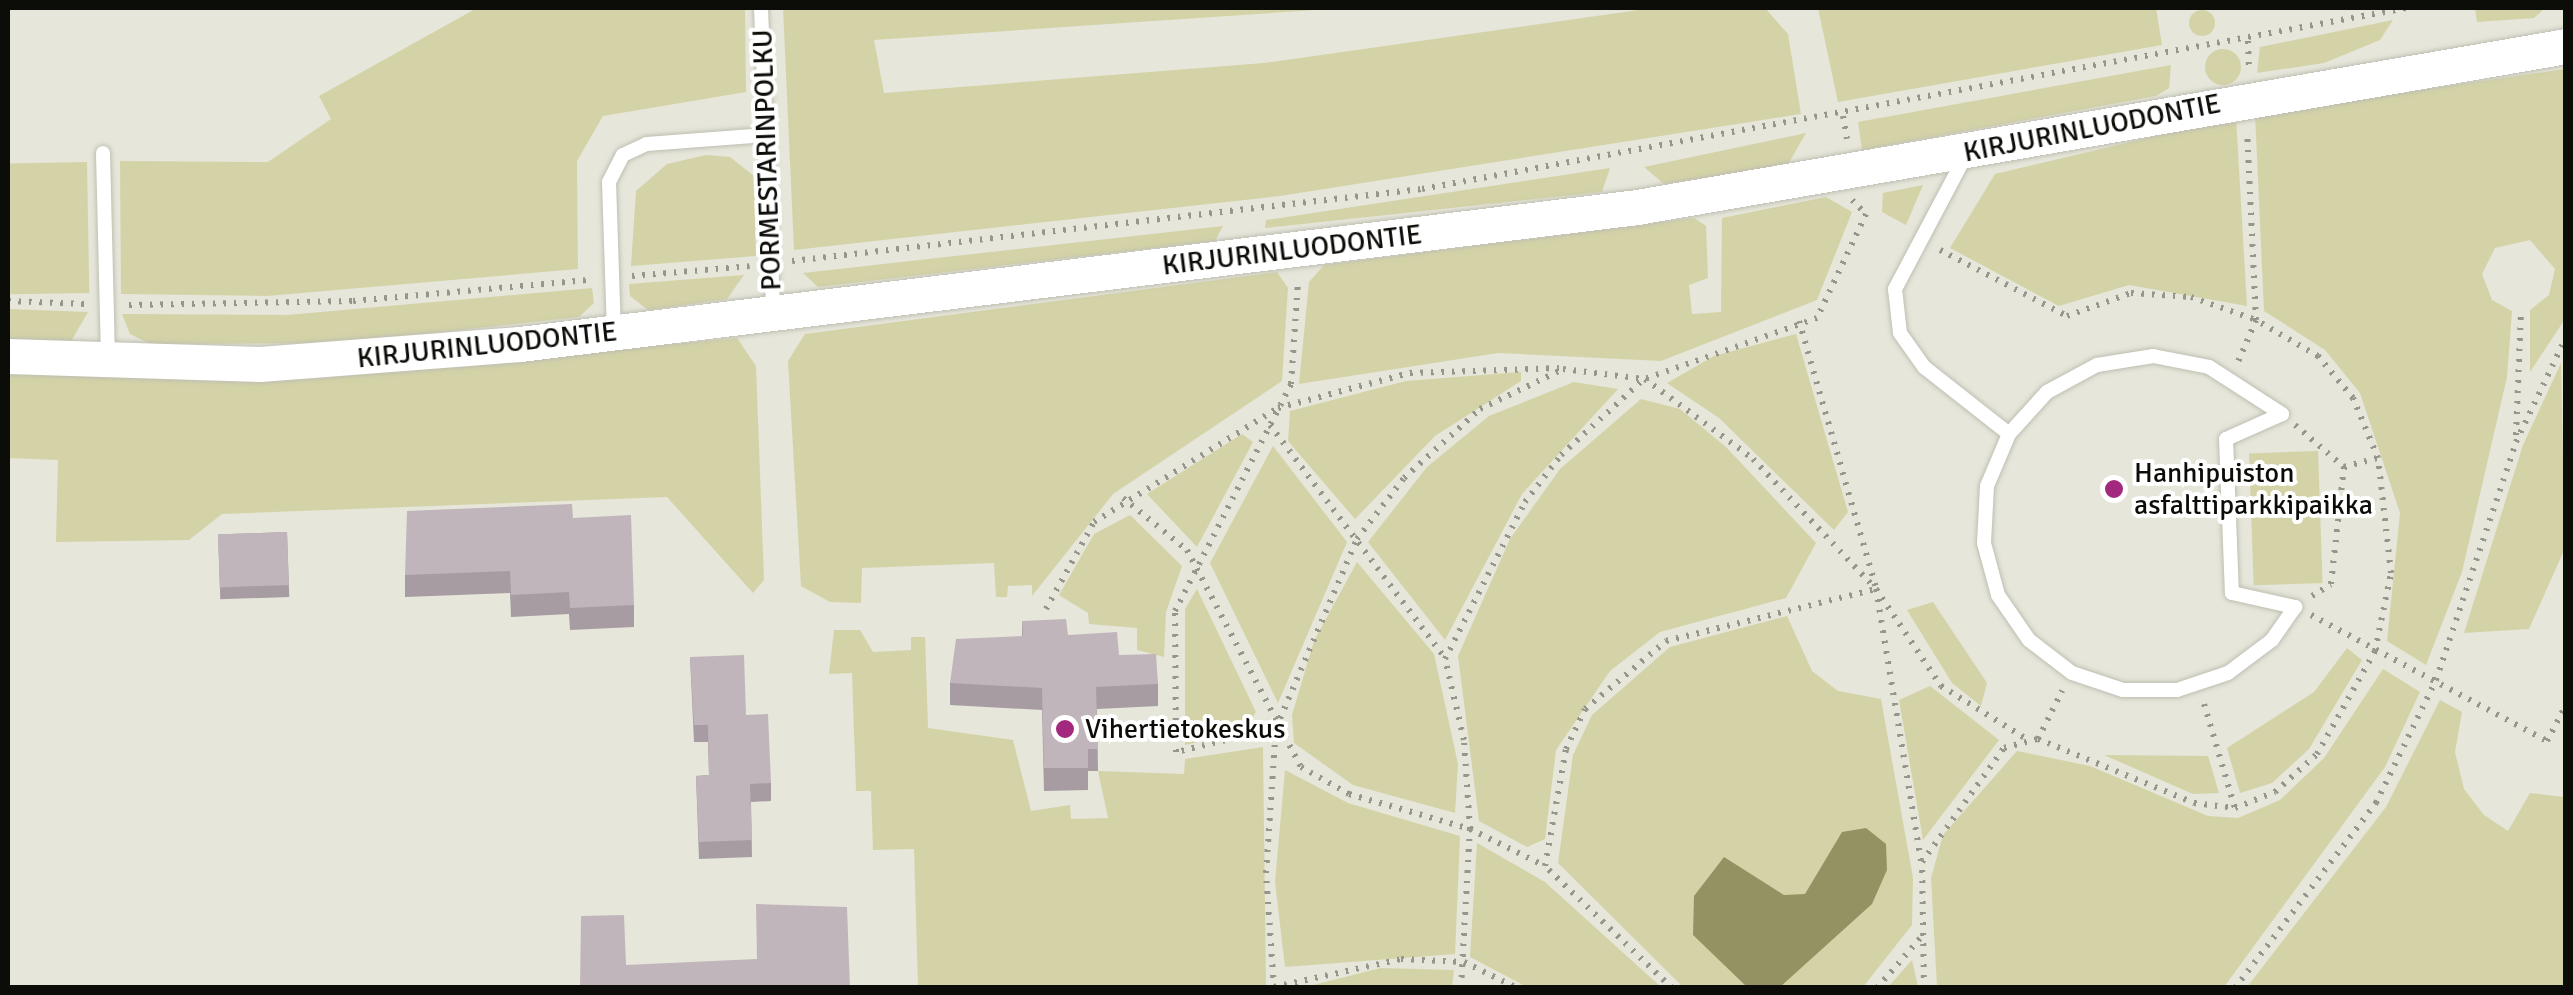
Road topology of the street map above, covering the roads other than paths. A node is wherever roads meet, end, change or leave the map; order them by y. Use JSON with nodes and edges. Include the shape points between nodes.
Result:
{"nodes":[{"id":1,"x":761,"y":8,"type":"edge"},
{"id":2,"x":2566,"y":46,"type":"edge"},
{"id":3,"x":766,"y":135,"type":"junction"},
{"id":4,"x":1968,"y":153,"type":"junction"},
{"id":5,"x":103,"y":154,"type":"dead end"},
{"id":6,"x":773,"y":313,"type":"junction"},
{"id":7,"x":614,"y":333,"type":"junction"},
{"id":8,"x":8,"y":356,"type":"edge"},
{"id":9,"x":108,"y":360,"type":"junction"},
{"id":10,"x":2009,"y":434,"type":"junction"}],
"edges":[{"from":1,"to":3,"type":"lane","name":"PORMESTARINPOLKU"},
{"from":2,"to":4,"type":"street","name":"KIRJURINLUODONTIE"},
{"from":3,"to":6,"type":"lane","name":"PORMESTARINPOLKU"},
{"from":3,"to":7,"type":"lane","via":[[647,144],[622,154],[609,182]]},
{"from":4,"to":6,"type":"street","name":"KIRJURINLUODONTIE","via":[[1848,176],[1298,250]]},
{"from":4,"to":10,"type":"lane","via":[[1895,289],[1900,332],[1924,366]]},
{"from":5,"to":9,"type":"lane"},
{"from":6,"to":7,"type":"street","name":"KIRJURINLUODONTIE"},
{"from":7,"to":9,"type":"street","name":"KIRJURINLUODONTIE","via":[[354,360]]},
{"from":8,"to":9,"type":"street","name":"KIRJURINLUODONTIE"},
{"from":10,"to":10,"type":"lane","via":[[2047,392],[2098,365],[2153,356],[2228,378],[2282,414],[2226,439],[2232,593],[2296,607],[2272,640],[2198,683],[2123,690],[2072,673],[2029,640],[1998,595],[1984,543],[1987,486]]}]}
